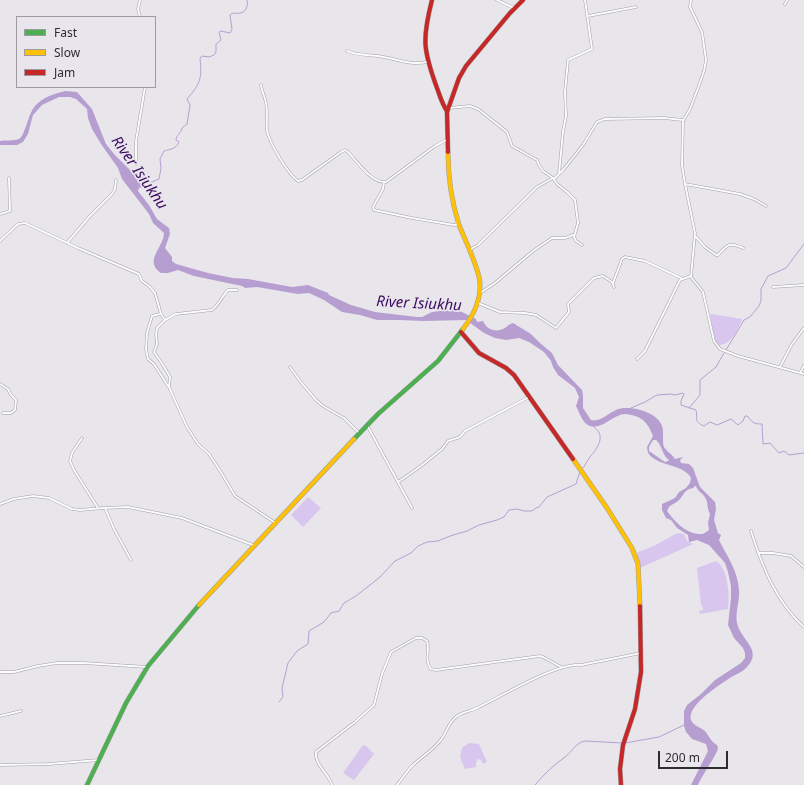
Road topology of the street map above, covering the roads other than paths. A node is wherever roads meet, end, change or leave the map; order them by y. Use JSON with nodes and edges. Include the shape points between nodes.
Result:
{"nodes":[{"id":1,"x":140,"y":0,"type":"edge"},
{"id":2,"x":431,"y":0,"type":"edge"},
{"id":3,"x":497,"y":0,"type":"edge"},
{"id":4,"x":523,"y":0,"type":"edge"},
{"id":5,"x":585,"y":0,"type":"edge"},
{"id":6,"x":691,"y":0,"type":"edge"},
{"id":7,"x":787,"y":0,"type":"edge"},
{"id":8,"x":785,"y":4,"type":"dead end"},
{"id":9,"x":636,"y":7,"type":"dead end"},
{"id":10,"x":514,"y":8,"type":"junction"},
{"id":11,"x":140,"y":16,"type":"edge"},
{"id":12,"x":588,"y":16,"type":"junction"},
{"id":13,"x":347,"y":51,"type":"dead end"},
{"id":14,"x":427,"y":62,"type":"junction"},
{"id":15,"x":261,"y":85,"type":"dead end"},
{"id":16,"x":145,"y":88,"type":"edge"},
{"id":17,"x":448,"y":110,"type":"junction"},
{"id":18,"x":683,"y":120,"type":"junction"},
{"id":19,"x":448,"y":139,"type":"junction"},
{"id":20,"x":136,"y":164,"type":"dead end"},
{"id":21,"x":559,"y":174,"type":"junction"},
{"id":22,"x":9,"y":178,"type":"dead end"},
{"id":23,"x":553,"y":178,"type":"junction"},
{"id":24,"x":116,"y":180,"type":"dead end"},
{"id":25,"x":384,"y":182,"type":"junction"},
{"id":26,"x":685,"y":184,"type":"junction"},
{"id":27,"x":766,"y":206,"type":"dead end"},
{"id":28,"x":0,"y":214,"type":"edge"},
{"id":29,"x":460,"y":224,"type":"junction"},
{"id":30,"x":574,"y":235,"type":"junction"},
{"id":31,"x":695,"y":236,"type":"junction"},
{"id":32,"x":0,"y":241,"type":"edge"},
{"id":33,"x":68,"y":243,"type":"junction"},
{"id":34,"x":582,"y":245,"type":"dead end"},
{"id":35,"x":743,"y":248,"type":"dead end"},
{"id":36,"x":469,"y":250,"type":"junction"},
{"id":37,"x":691,"y":276,"type":"junction"},
{"id":38,"x":681,"y":278,"type":"junction"},
{"id":39,"x":613,"y":283,"type":"junction"},
{"id":40,"x":804,"y":285,"type":"edge"},
{"id":41,"x":614,"y":286,"type":"dead end"},
{"id":42,"x":773,"y":287,"type":"dead end"},
{"id":43,"x":237,"y":290,"type":"dead end"},
{"id":44,"x":480,"y":293,"type":"junction"},
{"id":45,"x":478,"y":303,"type":"junction"},
{"id":46,"x":160,"y":314,"type":"junction"},
{"id":47,"x":164,"y":320,"type":"junction"},
{"id":48,"x":804,"y":328,"type":"edge"},
{"id":49,"x":461,"y":332,"type":"junction"},
{"id":50,"x":637,"y":359,"type":"dead end"},
{"id":51,"x":804,"y":366,"type":"edge"},
{"id":52,"x":290,"y":367,"type":"dead end"},
{"id":53,"x":780,"y":367,"type":"junction"},
{"id":54,"x":800,"y":372,"type":"junction"},
{"id":55,"x":804,"y":374,"type":"edge"},
{"id":56,"x":0,"y":384,"type":"edge"},
{"id":57,"x":169,"y":387,"type":"junction"},
{"id":58,"x":529,"y":397,"type":"junction"},
{"id":59,"x":2,"y":413,"type":"edge"},
{"id":60,"x":366,"y":425,"type":"junction"},
{"id":61,"x":359,"y":433,"type":"junction"},
{"id":62,"x":82,"y":438,"type":"dead end"},
{"id":63,"x":398,"y":482,"type":"junction"},
{"id":64,"x":0,"y":504,"type":"edge"},
{"id":65,"x":98,"y":508,"type":"junction"},
{"id":66,"x":105,"y":508,"type":"junction"},
{"id":67,"x":412,"y":508,"type":"dead end"},
{"id":68,"x":274,"y":522,"type":"junction"},
{"id":69,"x":751,"y":531,"type":"dead end"},
{"id":70,"x":253,"y":546,"type":"junction"},
{"id":71,"x":758,"y":553,"type":"junction"},
{"id":72,"x":132,"y":560,"type":"dead end"},
{"id":73,"x":804,"y":567,"type":"edge"},
{"id":74,"x":804,"y":627,"type":"edge"},
{"id":75,"x":641,"y":653,"type":"junction"},
{"id":76,"x":147,"y":667,"type":"junction"},
{"id":77,"x":561,"y":667,"type":"junction"},
{"id":78,"x":0,"y":672,"type":"edge"},
{"id":79,"x":21,"y":711,"type":"dead end"},
{"id":80,"x":0,"y":716,"type":"edge"},
{"id":81,"x":99,"y":760,"type":"junction"},
{"id":82,"x":0,"y":765,"type":"edge"},
{"id":83,"x":87,"y":785,"type":"edge"},
{"id":84,"x":332,"y":785,"type":"edge"},
{"id":85,"x":397,"y":785,"type":"edge"},
{"id":86,"x":621,"y":785,"type":"edge"}],
"edges":[{"from":1,"to":11,"type":"street"},
{"from":2,"to":14,"type":"street","via":[[424,39]]},
{"from":3,"to":10,"type":"street"},
{"from":4,"to":10,"type":"street"},
{"from":5,"to":12,"type":"street"},
{"from":6,"to":18,"type":"street","via":[[690,8],[702,32],[706,62],[696,94]]},
{"from":7,"to":8,"type":"street"},
{"from":9,"to":12,"type":"street"},
{"from":10,"to":17,"type":"street","via":[[466,66]]},
{"from":12,"to":21,"type":"street","via":[[592,49],[568,60],[566,116]]},
{"from":13,"to":14,"type":"street","via":[[414,63]]},
{"from":14,"to":17,"type":"street"},
{"from":15,"to":25,"type":"street","via":[[266,103],[270,140],[281,160],[298,181],[344,150],[368,174],[377,181]]},
{"from":16,"to":20,"type":"street","via":[[136,141]]},
{"from":17,"to":19,"type":"street"},
{"from":17,"to":23,"type":"street","via":[[470,106],[478,109],[508,132],[512,146],[537,160],[538,165]]},
{"from":18,"to":21,"type":"street","via":[[600,120]]},
{"from":18,"to":26,"type":"street","via":[[682,164]]},
{"from":19,"to":25,"type":"street"},
{"from":19,"to":29,"type":"street","via":[[449,186]]},
{"from":21,"to":23,"type":"street"},
{"from":22,"to":28,"type":"street","via":[[10,211]]},
{"from":23,"to":30,"type":"street","via":[[576,204],[578,225]]},
{"from":23,"to":36,"type":"street","via":[[537,188],[478,245]]},
{"from":24,"to":33,"type":"street","via":[[112,194]]},
{"from":25,"to":29,"type":"street","via":[[383,189],[373,206],[375,211]]},
{"from":26,"to":27,"type":"street","via":[[740,194]]},
{"from":26,"to":31,"type":"street"},
{"from":29,"to":36,"type":"street"},
{"from":30,"to":34,"type":"street","via":[[576,241]]},
{"from":30,"to":44,"type":"street","via":[[552,238]]},
{"from":31,"to":35,"type":"street","via":[[716,255],[731,244]]},
{"from":31,"to":37,"type":"street"},
{"from":32,"to":33,"type":"street","via":[[22,223]]},
{"from":33,"to":46,"type":"street","via":[[139,274],[142,281],[155,293]]},
{"from":36,"to":44,"type":"street","via":[[479,277]]},
{"from":37,"to":38,"type":"street"},
{"from":37,"to":53,"type":"street","via":[[703,292],[714,341],[718,347],[725,352]]},
{"from":38,"to":39,"type":"street","via":[[645,261],[624,257]]},
{"from":38,"to":50,"type":"street","via":[[645,350]]},
{"from":39,"to":41,"type":"street"},
{"from":39,"to":45,"type":"street","via":[[602,276],[594,278],[568,304],[569,312],[556,328],[536,315],[500,312]]},
{"from":40,"to":42,"type":"street"},
{"from":43,"to":47,"type":"street","via":[[227,291],[212,310],[176,314]]},
{"from":44,"to":45,"type":"street"},
{"from":45,"to":49,"type":"street"},
{"from":46,"to":47,"type":"street"},
{"from":46,"to":57,"type":"street","via":[[152,316],[146,349],[148,359]]},
{"from":47,"to":57,"type":"street","via":[[157,328],[154,352],[170,377]]},
{"from":48,"to":53,"type":"street"},
{"from":49,"to":58,"type":"street","via":[[474,349],[510,371]]},
{"from":49,"to":60,"type":"street","via":[[438,361]]},
{"from":51,"to":54,"type":"street"},
{"from":52,"to":61,"type":"street","via":[[316,400],[344,418]]},
{"from":53,"to":54,"type":"street"},
{"from":54,"to":55,"type":"street"},
{"from":56,"to":59,"type":"street","via":[[8,388],[16,400],[15,410],[11,413]]},
{"from":57,"to":68,"type":"street","via":[[192,436],[213,460],[235,496]]},
{"from":58,"to":63,"type":"street","via":[[465,431],[458,438],[448,441],[442,449]]},
{"from":58,"to":75,"type":"street","via":[[592,486],[635,553],[639,573]]},
{"from":60,"to":61,"type":"street"},
{"from":60,"to":63,"type":"street"},
{"from":61,"to":68,"type":"street"},
{"from":62,"to":65,"type":"street","via":[[70,461]]},
{"from":63,"to":67,"type":"street"},
{"from":64,"to":65,"type":"street","via":[[24,497],[40,496],[75,510]]},
{"from":65,"to":66,"type":"street"},
{"from":66,"to":70,"type":"street","via":[[128,507],[182,518]]},
{"from":66,"to":72,"type":"street"},
{"from":68,"to":70,"type":"street"},
{"from":69,"to":71,"type":"street"},
{"from":70,"to":76,"type":"street"},
{"from":71,"to":73,"type":"street","via":[[792,556]]},
{"from":71,"to":74,"type":"street","via":[[775,589],[792,616]]},
{"from":75,"to":77,"type":"street"},
{"from":75,"to":86,"type":"street","via":[[639,689],[623,745]]},
{"from":76,"to":78,"type":"street","via":[[57,663],[14,672]]},
{"from":76,"to":81,"type":"street","via":[[126,703]]},
{"from":77,"to":84,"type":"street","via":[[540,656],[436,670],[431,669],[428,664],[427,641],[414,639],[390,654],[382,674],[376,702],[372,707],[316,752],[319,763]]},
{"from":77,"to":85,"type":"street","via":[[456,717],[440,742],[412,766]]},
{"from":79,"to":80,"type":"street"},
{"from":81,"to":82,"type":"street"},
{"from":81,"to":83,"type":"street"}]}
